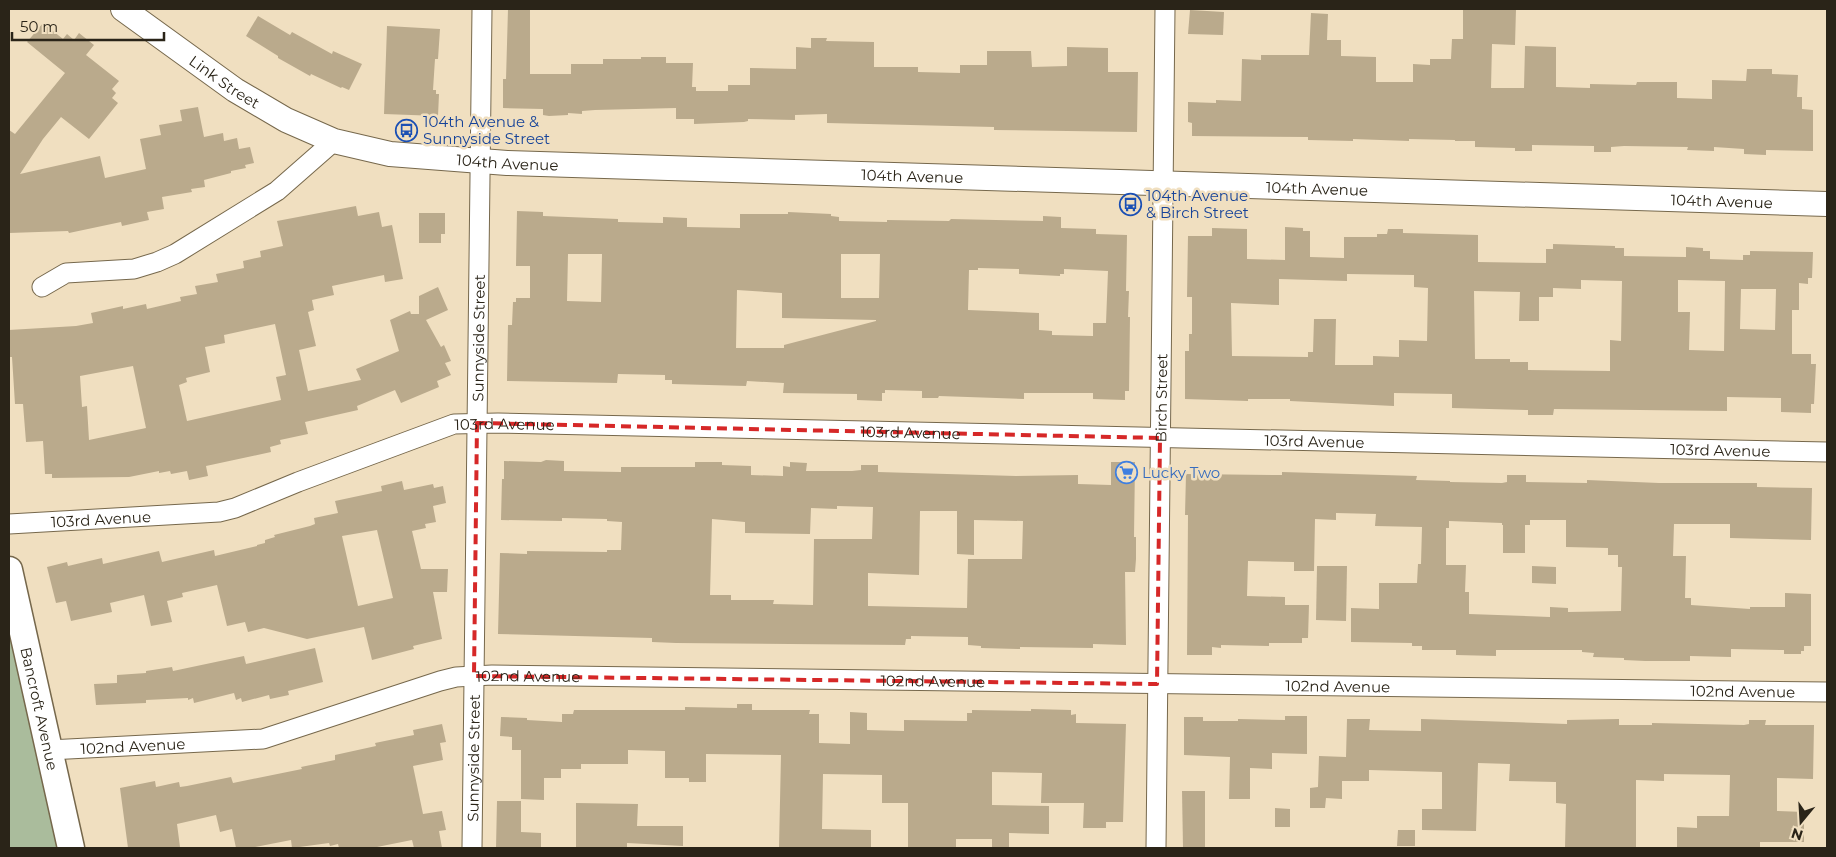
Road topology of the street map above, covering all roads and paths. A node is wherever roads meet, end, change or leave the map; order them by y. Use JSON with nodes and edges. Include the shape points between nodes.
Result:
{"nodes":[{"id":1,"x":123,"y":9,"type":"edge"},
{"id":2,"x":482,"y":9,"type":"edge"},
{"id":3,"x":1165,"y":9,"type":"edge"},
{"id":4,"x":334,"y":141,"type":"junction"},
{"id":5,"x":480,"y":161,"type":"junction"},
{"id":6,"x":1162,"y":182,"type":"junction"},
{"id":7,"x":1827,"y":204,"type":"edge"},
{"id":8,"x":42,"y":287,"type":"dead end"},
{"id":9,"x":477,"y":423,"type":"junction"},
{"id":10,"x":1160,"y":438,"type":"junction"},
{"id":11,"x":1827,"y":452,"type":"edge"},
{"id":12,"x":9,"y":524,"type":"edge"},
{"id":13,"x":9,"y":570,"type":"edge"},
{"id":14,"x":474,"y":676,"type":"junction"},
{"id":15,"x":1157,"y":684,"type":"junction"},
{"id":16,"x":1827,"y":692,"type":"edge"},
{"id":17,"x":49,"y":750,"type":"junction"},
{"id":18,"x":70,"y":848,"type":"edge"},
{"id":19,"x":472,"y":848,"type":"edge"},
{"id":20,"x":1156,"y":848,"type":"edge"}],
"edges":[{"from":1,"to":4,"type":"street","name":"Link Street","via":[[235,90],[286,120]]},
{"from":2,"to":5,"type":"street","name":"Sunnyside Street"},
{"from":3,"to":6,"type":"street","name":"Birch Street"},
{"from":4,"to":5,"type":"street","name":"104th Avenue","via":[[390,154]]},
{"from":4,"to":8,"type":"street","via":[[277,191],[176,254],[134,268],[66,273]]},
{"from":5,"to":6,"type":"street","name":"104th Avenue"},
{"from":5,"to":9,"type":"street","name":"Sunnyside Street"},
{"from":6,"to":7,"type":"street","name":"104th Avenue"},
{"from":6,"to":10,"type":"street","name":"Birch Street"},
{"from":9,"to":10,"type":"street","name":"103rd Avenue"},
{"from":9,"to":12,"type":"street","name":"103rd Avenue","via":[[454,424],[219,512]]},
{"from":9,"to":14,"type":"street","name":"Sunnyside Street"},
{"from":10,"to":11,"type":"street","name":"103rd Avenue"},
{"from":10,"to":15,"type":"street","name":"Birch Street"},
{"from":13,"to":17,"type":"main road","name":"Bancroft Avenue"},
{"from":14,"to":15,"type":"street","name":"102nd Avenue"},
{"from":14,"to":17,"type":"street","name":"102nd Avenue","via":[[440,681],[263,739]]},
{"from":14,"to":19,"type":"street","name":"Sunnyside Street"},
{"from":15,"to":16,"type":"street","name":"102nd Avenue"},
{"from":15,"to":20,"type":"street","name":"Birch Street"},
{"from":17,"to":18,"type":"main road","name":"Bancroft Avenue"}]}
